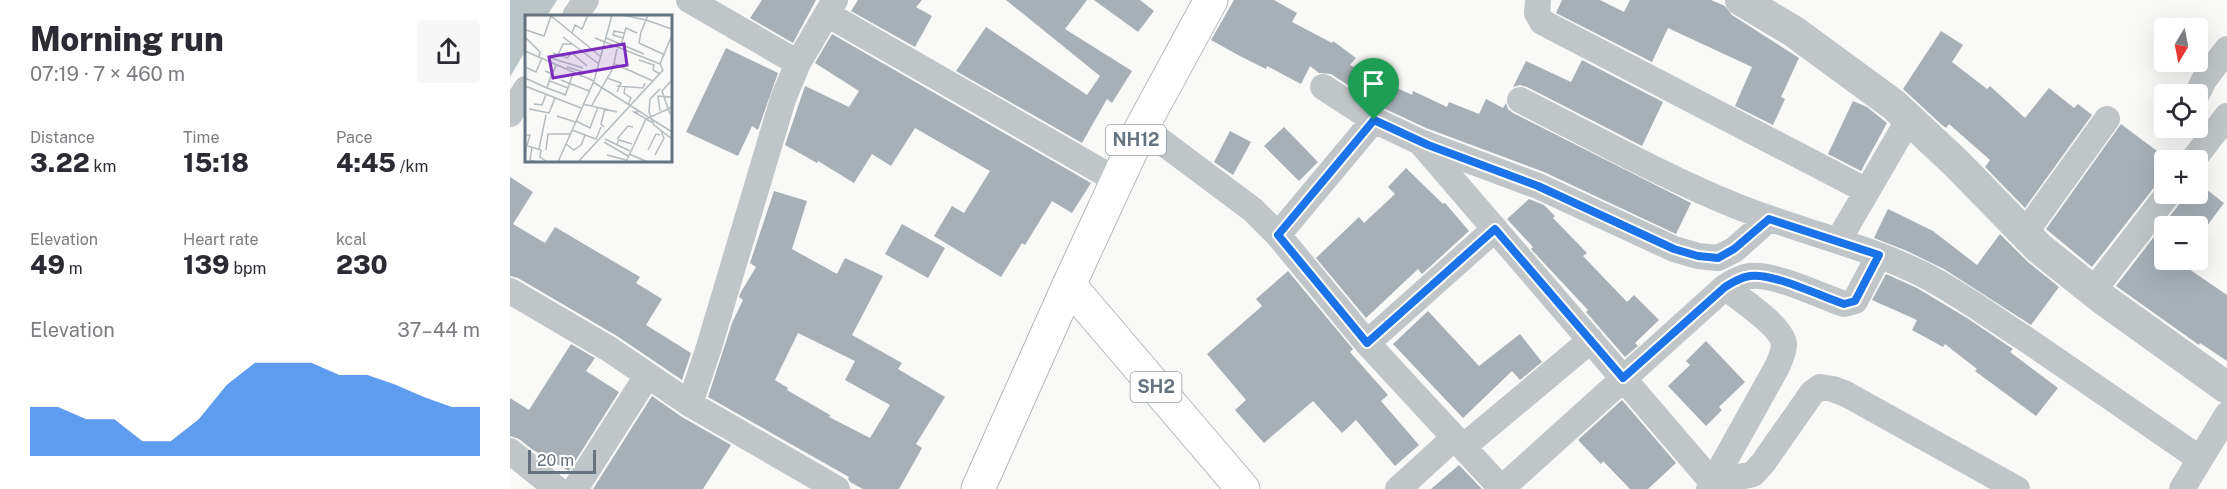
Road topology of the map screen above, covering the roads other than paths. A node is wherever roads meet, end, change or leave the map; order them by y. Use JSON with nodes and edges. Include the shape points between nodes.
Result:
{"nodes":[{"id":1,"x":586,"y":0,"type":"edge"},
{"id":2,"x":688,"y":0,"type":"edge"},
{"id":3,"x":1211,"y":0,"type":"edge"},
{"id":4,"x":1538,"y":0,"type":"edge"},
{"id":5,"x":1759,"y":5,"type":"edge"},
{"id":6,"x":831,"y":7,"type":"edge"},
{"id":7,"x":576,"y":15,"type":"edge"},
{"id":8,"x":2227,"y":49,"type":"edge"},
{"id":9,"x":798,"y":63,"type":"junction"},
{"id":10,"x":2202,"y":84,"type":"edge"},
{"id":11,"x":1323,"y":87,"type":"dead end"},
{"id":12,"x":525,"y":92,"type":"edge"},
{"id":13,"x":1520,"y":100,"type":"dead end"},
{"id":14,"x":2208,"y":113,"type":"edge"},
{"id":15,"x":510,"y":114,"type":"edge"},
{"id":16,"x":1909,"y":119,"type":"junction"},
{"id":17,"x":2107,"y":119,"type":"dead end"},
{"id":18,"x":1374,"y":120,"type":"junction"},
{"id":19,"x":2223,"y":121,"type":"edge"},
{"id":20,"x":1142,"y":127,"type":"junction"},
{"id":21,"x":1420,"y":142,"type":"junction"},
{"id":22,"x":2201,"y":150,"type":"edge"},
{"id":23,"x":1118,"y":181,"type":"junction"},
{"id":24,"x":1867,"y":191,"type":"junction"},
{"id":25,"x":2160,"y":204,"type":"edge"},
{"id":26,"x":1769,"y":219,"type":"junction"},
{"id":27,"x":1495,"y":229,"type":"junction"},
{"id":28,"x":2025,"y":233,"type":"junction"},
{"id":29,"x":1278,"y":235,"type":"junction"},
{"id":30,"x":1838,"y":241,"type":"junction"},
{"id":31,"x":1879,"y":255,"type":"junction"},
{"id":32,"x":1069,"y":285,"type":"junction"},
{"id":33,"x":1725,"y":287,"type":"junction"},
{"id":34,"x":510,"y":291,"type":"edge"},
{"id":35,"x":2093,"y":291,"type":"junction"},
{"id":36,"x":1591,"y":340,"type":"junction"},
{"id":37,"x":1367,"y":343,"type":"junction"},
{"id":38,"x":647,"y":376,"type":"junction"},
{"id":39,"x":1623,"y":378,"type":"junction"},
{"id":40,"x":2227,"y":388,"type":"edge"},
{"id":41,"x":690,"y":404,"type":"junction"},
{"id":42,"x":2227,"y":415,"type":"edge"},
{"id":43,"x":1459,"y":443,"type":"junction"},
{"id":44,"x":510,"y":451,"type":"edge"},
{"id":45,"x":2200,"y":459,"type":"junction"},
{"id":46,"x":1711,"y":486,"type":"edge"},
{"id":47,"x":557,"y":489,"type":"edge"},
{"id":48,"x":575,"y":489,"type":"edge"},
{"id":49,"x":837,"y":489,"type":"edge"},
{"id":50,"x":978,"y":489,"type":"edge"},
{"id":51,"x":1243,"y":489,"type":"edge"},
{"id":52,"x":1398,"y":489,"type":"edge"},
{"id":53,"x":1502,"y":489,"type":"edge"},
{"id":54,"x":2016,"y":489,"type":"edge"},
{"id":55,"x":2182,"y":489,"type":"edge"}],
"edges":[{"from":1,"to":7,"type":"street"},
{"from":2,"to":9,"type":"street"},
{"from":3,"to":20,"type":"main road","number":"NH12"},
{"from":4,"to":24,"type":"street","via":[[1537,13],[1542,22]]},
{"from":5,"to":16,"type":"street"},
{"from":6,"to":9,"type":"street"},
{"from":6,"to":23,"type":"street"},
{"from":8,"to":10,"type":"street"},
{"from":9,"to":41,"type":"street","via":[[783,99]]},
{"from":11,"to":18,"type":"street"},
{"from":12,"to":15,"type":"street"},
{"from":13,"to":26,"type":"street","via":[[1650,166]]},
{"from":14,"to":19,"type":"street"},
{"from":16,"to":24,"type":"street"},
{"from":16,"to":28,"type":"street"},
{"from":17,"to":28,"type":"street"},
{"from":18,"to":21,"type":"street"},
{"from":18,"to":29,"type":"street"},
{"from":19,"to":22,"type":"street"},
{"from":20,"to":23,"type":"main road","number":"NH12"},
{"from":20,"to":29,"type":"street","via":[[1236,196]]},
{"from":21,"to":26,"type":"street","via":[[1538,186],[1674,249],[1698,256],[1718,258]]},
{"from":21,"to":27,"type":"street"},
{"from":23,"to":32,"type":"main road","number":"NH12"},
{"from":24,"to":30,"type":"street"},
{"from":25,"to":35,"type":"street"},
{"from":26,"to":30,"type":"street"},
{"from":27,"to":36,"type":"street"},
{"from":27,"to":37,"type":"street"},
{"from":28,"to":35,"type":"street"},
{"from":29,"to":37,"type":"street"},
{"from":30,"to":31,"type":"street"},
{"from":31,"to":33,"type":"street","via":[[1855,301],[1844,304],[1773,278],[1752,275]]},
{"from":31,"to":45,"type":"street","via":[[1959,296]]},
{"from":32,"to":50,"type":"main road","number":"NH12"},
{"from":32,"to":51,"type":"main road","number":"SH2"},
{"from":33,"to":39,"type":"street"},
{"from":33,"to":46,"type":"street","via":[[1776,329],[1784,343],[1777,367]]},
{"from":34,"to":38,"type":"street"},
{"from":35,"to":40,"type":"street"},
{"from":36,"to":39,"type":"street"},
{"from":36,"to":43,"type":"street"},
{"from":37,"to":43,"type":"street"},
{"from":38,"to":41,"type":"street"},
{"from":38,"to":48,"type":"street"},
{"from":39,"to":46,"type":"street"},
{"from":39,"to":53,"type":"street"},
{"from":41,"to":49,"type":"street"},
{"from":42,"to":45,"type":"street"},
{"from":43,"to":52,"type":"street"},
{"from":43,"to":53,"type":"street"},
{"from":44,"to":47,"type":"street"},
{"from":45,"to":55,"type":"street"},
{"from":46,"to":54,"type":"street","via":[[1753,474],[1820,387],[1846,394]]}]}
